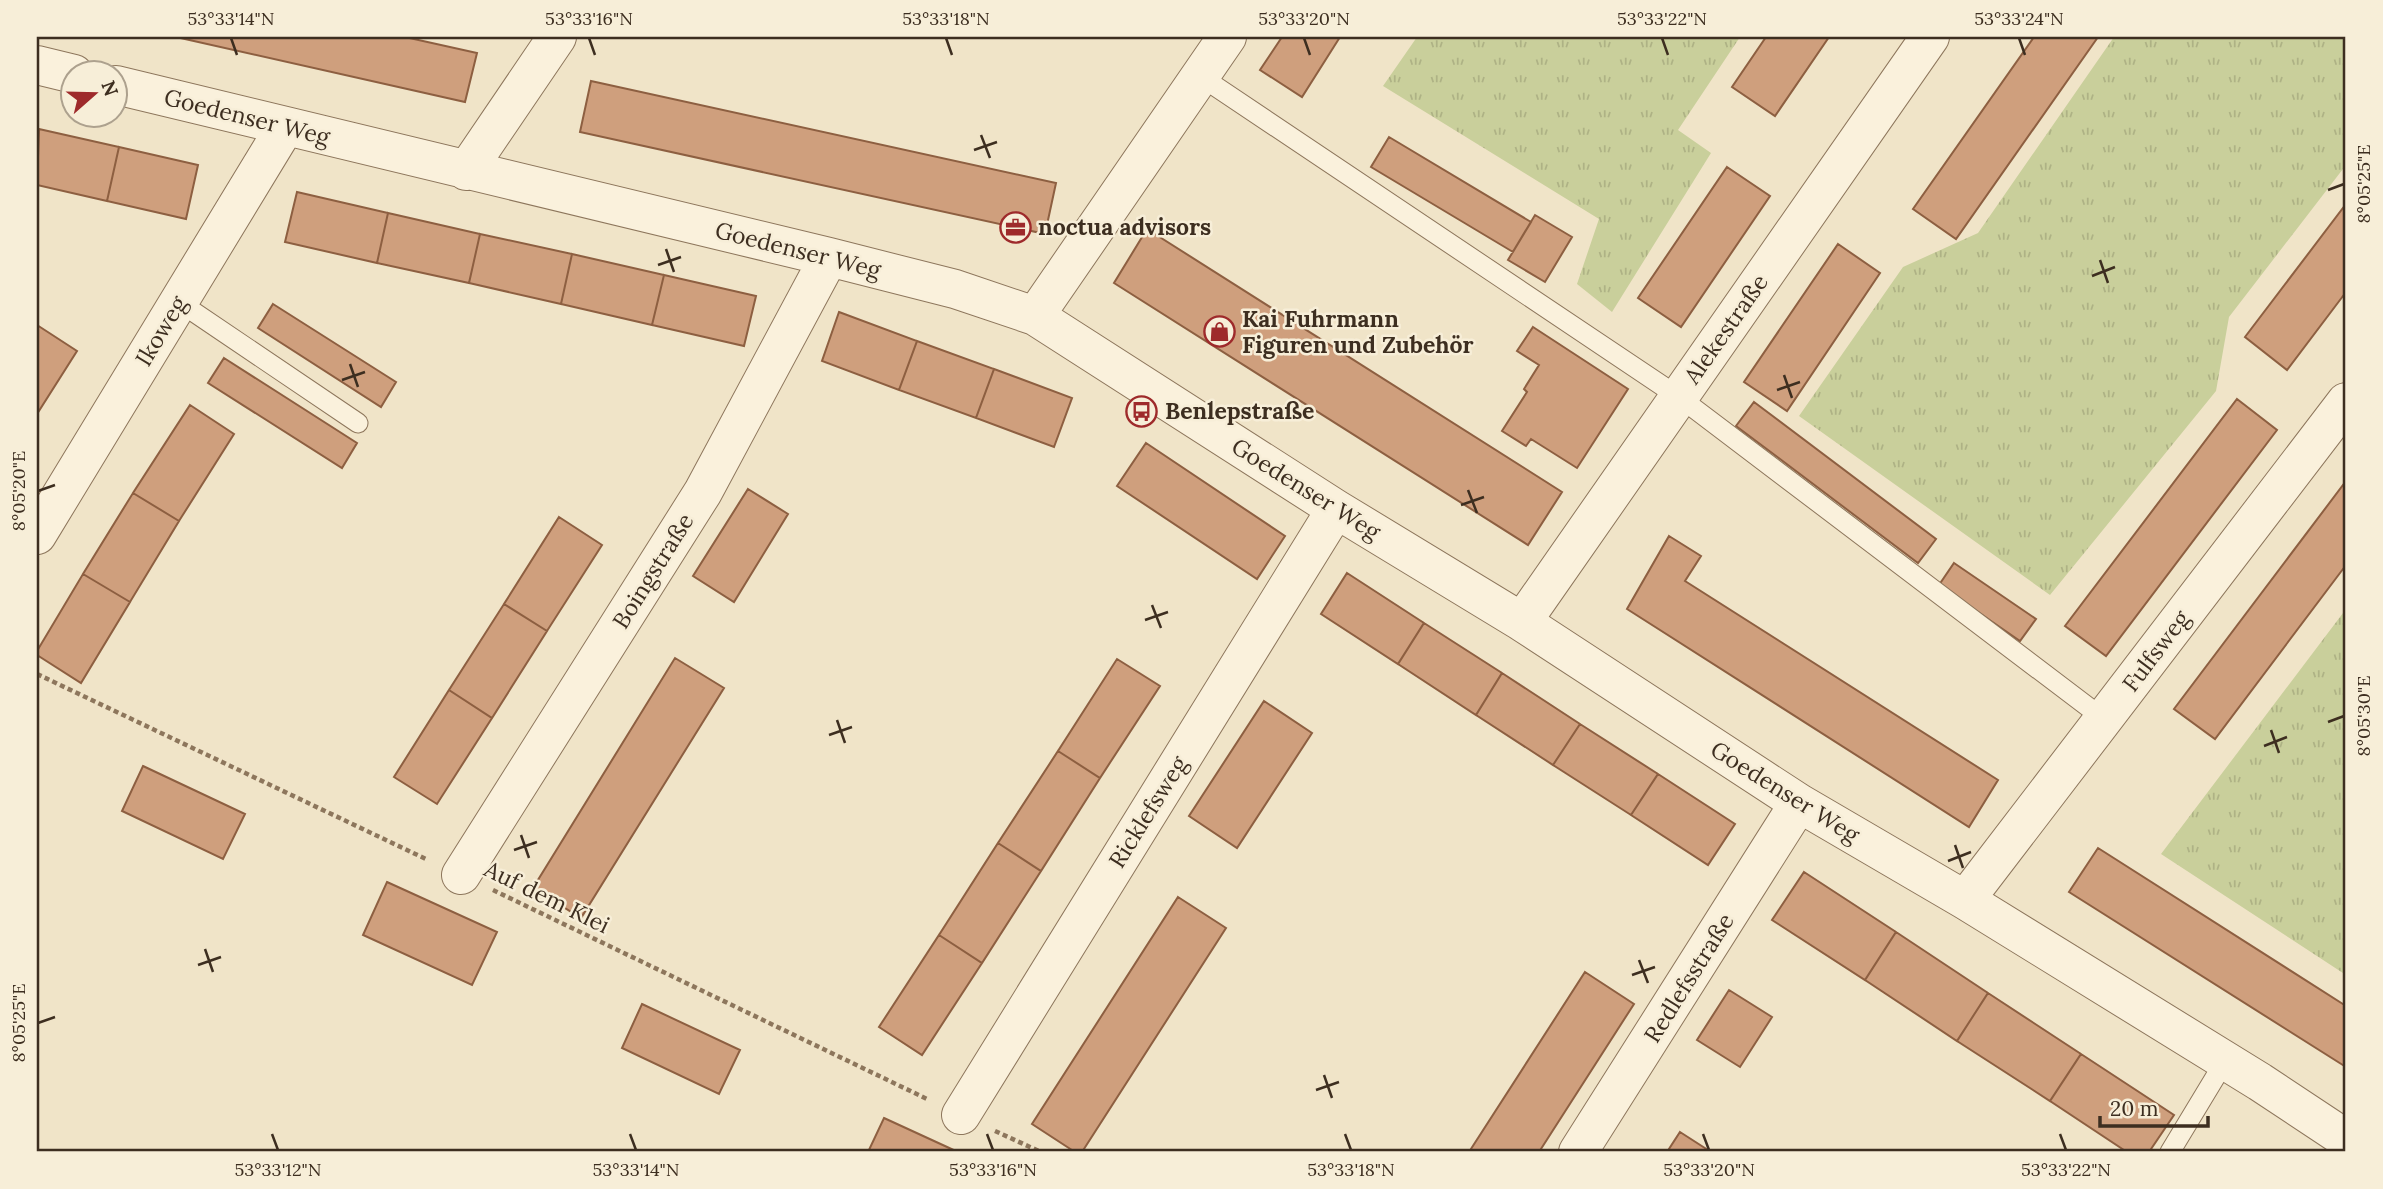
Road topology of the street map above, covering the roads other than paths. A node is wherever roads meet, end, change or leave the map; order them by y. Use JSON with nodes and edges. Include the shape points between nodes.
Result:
{"nodes":[{"id":1,"x":557,"y":37,"type":"edge"},
{"id":2,"x":1227,"y":37,"type":"edge"},
{"id":3,"x":1930,"y":37,"type":"edge"},
{"id":4,"x":37,"y":65,"type":"edge"},
{"id":5,"x":60,"y":71,"type":"edge"},
{"id":6,"x":1200,"y":76,"type":"junction"},
{"id":7,"x":130,"y":88,"type":"edge"},
{"id":8,"x":285,"y":127,"type":"junction"},
{"id":9,"x":466,"y":171,"type":"junction"},
{"id":10,"x":829,"y":257,"type":"junction"},
{"id":11,"x":179,"y":302,"type":"junction"},
{"id":12,"x":1035,"y":316,"type":"junction"},
{"id":13,"x":1679,"y":397,"type":"junction"},
{"id":14,"x":2346,"y":402,"type":"edge"},
{"id":15,"x":358,"y":423,"type":"dead end"},
{"id":16,"x":1336,"y":509,"type":"junction"},
{"id":17,"x":37,"y":535,"type":"edge"},
{"id":18,"x":1522,"y":622,"type":"junction"},
{"id":19,"x":2104,"y":719,"type":"junction"},
{"id":20,"x":1799,"y":803,"type":"junction"},
{"id":21,"x":461,"y":875,"type":"road end"},
{"id":22,"x":1965,"y":900,"type":"junction"},
{"id":23,"x":2225,"y":1060,"type":"junction"},
{"id":24,"x":961,"y":1115,"type":"road end"},
{"id":25,"x":2346,"y":1139,"type":"edge"},
{"id":26,"x":1578,"y":1152,"type":"edge"},
{"id":27,"x":2170,"y":1152,"type":"edge"}],
"edges":[{"from":1,"to":9,"type":"street"},
{"from":2,"to":6,"type":"street"},
{"from":3,"to":13,"type":"street","name":"Alekestraße"},
{"from":4,"to":5,"type":"street"},
{"from":6,"to":12,"type":"street"},
{"from":6,"to":13,"type":"lane"},
{"from":7,"to":8,"type":"street","name":"Goedenser Weg"},
{"from":8,"to":9,"type":"street","name":"Goedenser Weg"},
{"from":8,"to":11,"type":"street","name":"Ikoweg"},
{"from":9,"to":10,"type":"street","name":"Goedenser Weg"},
{"from":10,"to":12,"type":"street","name":"Goedenser Weg","via":[[955,289]]},
{"from":10,"to":21,"type":"street","name":"Boingstraße","via":[[703,492]]},
{"from":11,"to":15,"type":"lane"},
{"from":11,"to":17,"type":"street","name":"Ikoweg"},
{"from":12,"to":16,"type":"street","name":"Goedenser Weg"},
{"from":13,"to":18,"type":"street","name":"Alekestraße"},
{"from":13,"to":19,"type":"lane"},
{"from":14,"to":19,"type":"street","name":"Fulfsweg"},
{"from":16,"to":18,"type":"street","name":"Goedenser Weg"},
{"from":16,"to":24,"type":"street","name":"Ricklefsweg"},
{"from":18,"to":20,"type":"street","name":"Goedenser Weg"},
{"from":19,"to":22,"type":"street","name":"Fulfsweg"},
{"from":20,"to":22,"type":"street","name":"Goedenser Weg"},
{"from":20,"to":26,"type":"street","name":"Redlefsstraße"},
{"from":22,"to":23,"type":"street","name":"Goedenser Weg"},
{"from":23,"to":25,"type":"street","name":"Goedenser Weg"},
{"from":23,"to":27,"type":"lane"}]}
